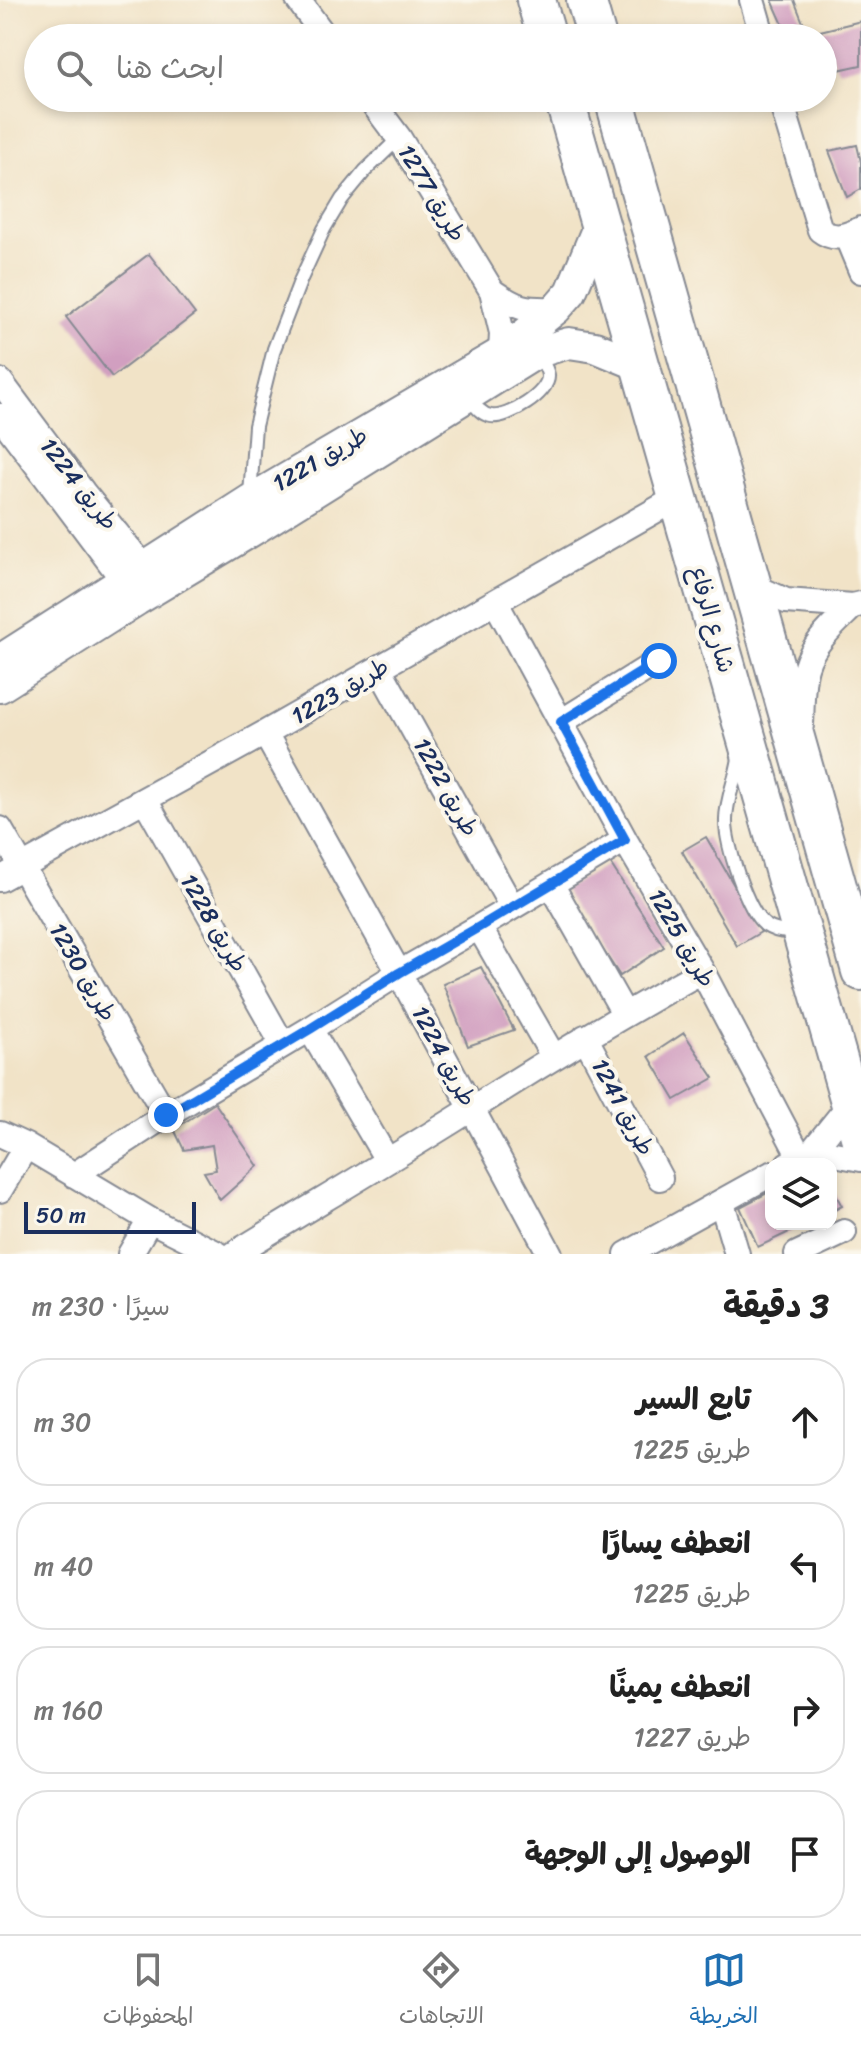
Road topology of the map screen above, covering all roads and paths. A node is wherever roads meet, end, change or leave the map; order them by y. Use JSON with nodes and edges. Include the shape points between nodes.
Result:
{"nodes":[{"id":1,"x":298,"y":0,"type":"edge"},
{"id":2,"x":536,"y":0,"type":"edge"},
{"id":3,"x":586,"y":0,"type":"edge"},
{"id":4,"x":752,"y":0,"type":"edge"},
{"id":5,"x":316,"y":24,"type":"edge"},
{"id":6,"x":543,"y":24,"type":"edge"},
{"id":7,"x":593,"y":24,"type":"edge"},
{"id":8,"x":759,"y":24,"type":"edge"},
{"id":9,"x":380,"y":112,"type":"edge"},
{"id":10,"x":568,"y":112,"type":"edge"},
{"id":11,"x":618,"y":112,"type":"edge"},
{"id":12,"x":784,"y":112,"type":"edge"},
{"id":13,"x":399,"y":138,"type":"junction"},
{"id":14,"x":600,"y":222,"type":"junction"},
{"id":15,"x":854,"y":232,"type":"edge"},
{"id":16,"x":861,"y":271,"type":"edge"},
{"id":17,"x":492,"y":291,"type":"junction"},
{"id":18,"x":556,"y":309,"type":"junction"},
{"id":19,"x":501,"y":353,"type":"junction"},
{"id":20,"x":641,"y":366,"type":"junction"},
{"id":21,"x":0,"y":381,"type":"edge"},
{"id":22,"x":0,"y":416,"type":"edge"},
{"id":23,"x":677,"y":498,"type":"junction"},
{"id":24,"x":250,"y":500,"type":"junction"},
{"id":25,"x":141,"y":584,"type":"junction"},
{"id":26,"x":753,"y":586,"type":"junction"},
{"id":27,"x":496,"y":603,"type":"junction"},
{"id":28,"x":857,"y":605,"type":"edge"},
{"id":29,"x":0,"y":660,"type":"edge"},
{"id":30,"x":659,"y":661,"type":"dead end"},
{"id":31,"x":379,"y":668,"type":"junction"},
{"id":32,"x":0,"y":687,"type":"edge"},
{"id":33,"x":561,"y":722,"type":"junction"},
{"id":34,"x":265,"y":733,"type":"junction"},
{"id":35,"x":800,"y":760,"type":"junction"},
{"id":36,"x":145,"y":800,"type":"junction"},
{"id":37,"x":0,"y":829,"type":"edge"},
{"id":38,"x":625,"y":840,"type":"junction"},
{"id":39,"x":23,"y":867,"type":"junction"},
{"id":40,"x":0,"y":879,"type":"edge"},
{"id":41,"x":551,"y":884,"type":"junction"},
{"id":42,"x":512,"y":907,"type":"junction"},
{"id":43,"x":479,"y":927,"type":"junction"},
{"id":44,"x":702,"y":971,"type":"junction"},
{"id":45,"x":861,"y":971,"type":"edge"},
{"id":46,"x":399,"y":973,"type":"junction"},
{"id":47,"x":624,"y":1013,"type":"junction"},
{"id":48,"x":310,"y":1029,"type":"junction"},
{"id":49,"x":585,"y":1037,"type":"junction"},
{"id":50,"x":283,"y":1045,"type":"junction"},
{"id":51,"x":553,"y":1056,"type":"junction"},
{"id":52,"x":850,"y":1104,"type":"junction"},
{"id":53,"x":472,"y":1108,"type":"junction"},
{"id":54,"x":166,"y":1115,"type":"junction"},
{"id":55,"x":0,"y":1134,"type":"edge"},
{"id":56,"x":861,"y":1140,"type":"edge"},
{"id":57,"x":26,"y":1146,"type":"junction"},
{"id":58,"x":800,"y":1157,"type":"edge"},
{"id":59,"x":861,"y":1159,"type":"edge"},
{"id":60,"x":387,"y":1160,"type":"junction"},
{"id":61,"x":74,"y":1175,"type":"junction"},
{"id":62,"x":660,"y":1178,"type":"dead end"},
{"id":63,"x":765,"y":1178,"type":"edge"},
{"id":64,"x":0,"y":1190,"type":"edge"},
{"id":65,"x":722,"y":1203,"type":"junction"},
{"id":66,"x":150,"y":1220,"type":"junction"},
{"id":67,"x":844,"y":1232,"type":"dead end"},
{"id":68,"x":130,"y":1254,"type":"edge"},
{"id":69,"x":218,"y":1254,"type":"edge"},
{"id":70,"x":234,"y":1254,"type":"edge"},
{"id":71,"x":550,"y":1254,"type":"edge"},
{"id":72,"x":627,"y":1254,"type":"edge"},
{"id":73,"x":737,"y":1254,"type":"edge"},
{"id":74,"x":797,"y":1254,"type":"edge"}],
"edges":[{"from":1,"to":5,"type":"street"},
{"from":2,"to":6,"type":"main road"},
{"from":3,"to":7,"type":"main road"},
{"from":4,"to":8,"type":"street"},
{"from":9,"to":13,"type":"street","name":"طريق 1277"},
{"from":10,"to":14,"type":"main road","name":"شارع الرفاع"},
{"from":11,"to":26,"type":"main road","name":"شارع الرفاع"},
{"from":12,"to":15,"type":"street","via":[[817,224],[834,237]]},
{"from":13,"to":17,"type":"street","name":"طريق 1277"},
{"from":13,"to":24,"type":"lane","via":[[342,199],[301,279],[274,349],[255,426]]},
{"from":14,"to":18,"type":"street","name":"طريق 1221","via":[[571,292]]},
{"from":14,"to":20,"type":"main road","name":"شارع الرفاع"},
{"from":15,"to":16,"type":"street"},
{"from":17,"to":18,"type":"street","via":[[513,306]]},
{"from":17,"to":19,"type":"street","name":"طريق 1277"},
{"from":18,"to":19,"type":"street","name":"طريق 1221"},
{"from":19,"to":24,"type":"street","name":"طريق 1221"},
{"from":20,"to":23,"type":"main road","name":"شارع الرفاع"},
{"from":20,"to":25,"type":"street","name":"طريق 1221","via":[[595,347],[569,343],[538,352]]},
{"from":21,"to":25,"type":"street","name":"طريق 1224","via":[[83,492]]},
{"from":22,"to":25,"type":"street","name":"طريق 1224"},
{"from":23,"to":27,"type":"street","name":"طريق 1223"},
{"from":23,"to":52,"type":"main road","name":"شارع الرفاع"},
{"from":24,"to":25,"type":"street","name":"طريق 1221"},
{"from":25,"to":29,"type":"street","name":"طريق 1221"},
{"from":25,"to":32,"type":"street","name":"طريق 1221"},
{"from":26,"to":28,"type":"street","via":[[786,601]]},
{"from":26,"to":35,"type":"main road","name":"شارع الرفاع"},
{"from":27,"to":31,"type":"street","name":"طريق 1223"},
{"from":27,"to":33,"type":"street","name":"طريق 1225"},
{"from":28,"to":35,"type":"street","via":[[823,636],[806,667]]},
{"from":30,"to":33,"type":"street"},
{"from":31,"to":34,"type":"street","name":"طريق 1223"},
{"from":31,"to":42,"type":"street","name":"طريق 1222"},
{"from":33,"to":38,"type":"street","name":"طريق 1225"},
{"from":34,"to":36,"type":"street","name":"طريق 1223"},
{"from":34,"to":46,"type":"street","name":"طريق 1224"},
{"from":35,"to":45,"type":"main road","name":"شارع الرفاع"},
{"from":36,"to":39,"type":"street","name":"طريق 1223"},
{"from":36,"to":50,"type":"street","name":"طريق 1228"},
{"from":37,"to":39,"type":"street","name":"طريق 1230"},
{"from":38,"to":41,"type":"street"},
{"from":38,"to":44,"type":"street","name":"طريق 1225"},
{"from":39,"to":40,"type":"street","name":"طريق 1223"},
{"from":39,"to":54,"type":"street","name":"طريق 1230"},
{"from":41,"to":42,"type":"street"},
{"from":41,"to":47,"type":"street"},
{"from":42,"to":43,"type":"street"},
{"from":43,"to":46,"type":"street"},
{"from":43,"to":51,"type":"street","name":"طريق 1241"},
{"from":44,"to":47,"type":"street","name":"طريق 1241"},
{"from":44,"to":58,"type":"street","name":"طريق 1225"},
{"from":46,"to":48,"type":"street"},
{"from":46,"to":53,"type":"street","name":"طريق 1224"},
{"from":47,"to":49,"type":"street","name":"طريق 1241"},
{"from":48,"to":50,"type":"street"},
{"from":48,"to":60,"type":"street"},
{"from":49,"to":51,"type":"street","name":"طريق 1241"},
{"from":49,"to":62,"type":"street","name":"طريق 1241"},
{"from":50,"to":54,"type":"street"},
{"from":51,"to":53,"type":"street","name":"طريق 1241"},
{"from":52,"to":56,"type":"main road","name":"شارع الرفاع"},
{"from":52,"to":58,"type":"street"},
{"from":53,"to":60,"type":"street","name":"طريق 1241"},
{"from":53,"to":71,"type":"street","name":"طريق 1224"},
{"from":54,"to":61,"type":"street"},
{"from":55,"to":57,"type":"street"},
{"from":57,"to":61,"type":"street"},
{"from":57,"to":64,"type":"street"},
{"from":58,"to":59,"type":"street"},
{"from":60,"to":70,"type":"street","name":"طريق 1241"},
{"from":61,"to":66,"type":"street"},
{"from":63,"to":65,"type":"street"},
{"from":65,"to":72,"type":"street"},
{"from":65,"to":73,"type":"street"},
{"from":66,"to":68,"type":"street"},
{"from":66,"to":69,"type":"street"},
{"from":67,"to":74,"type":"street"}]}
